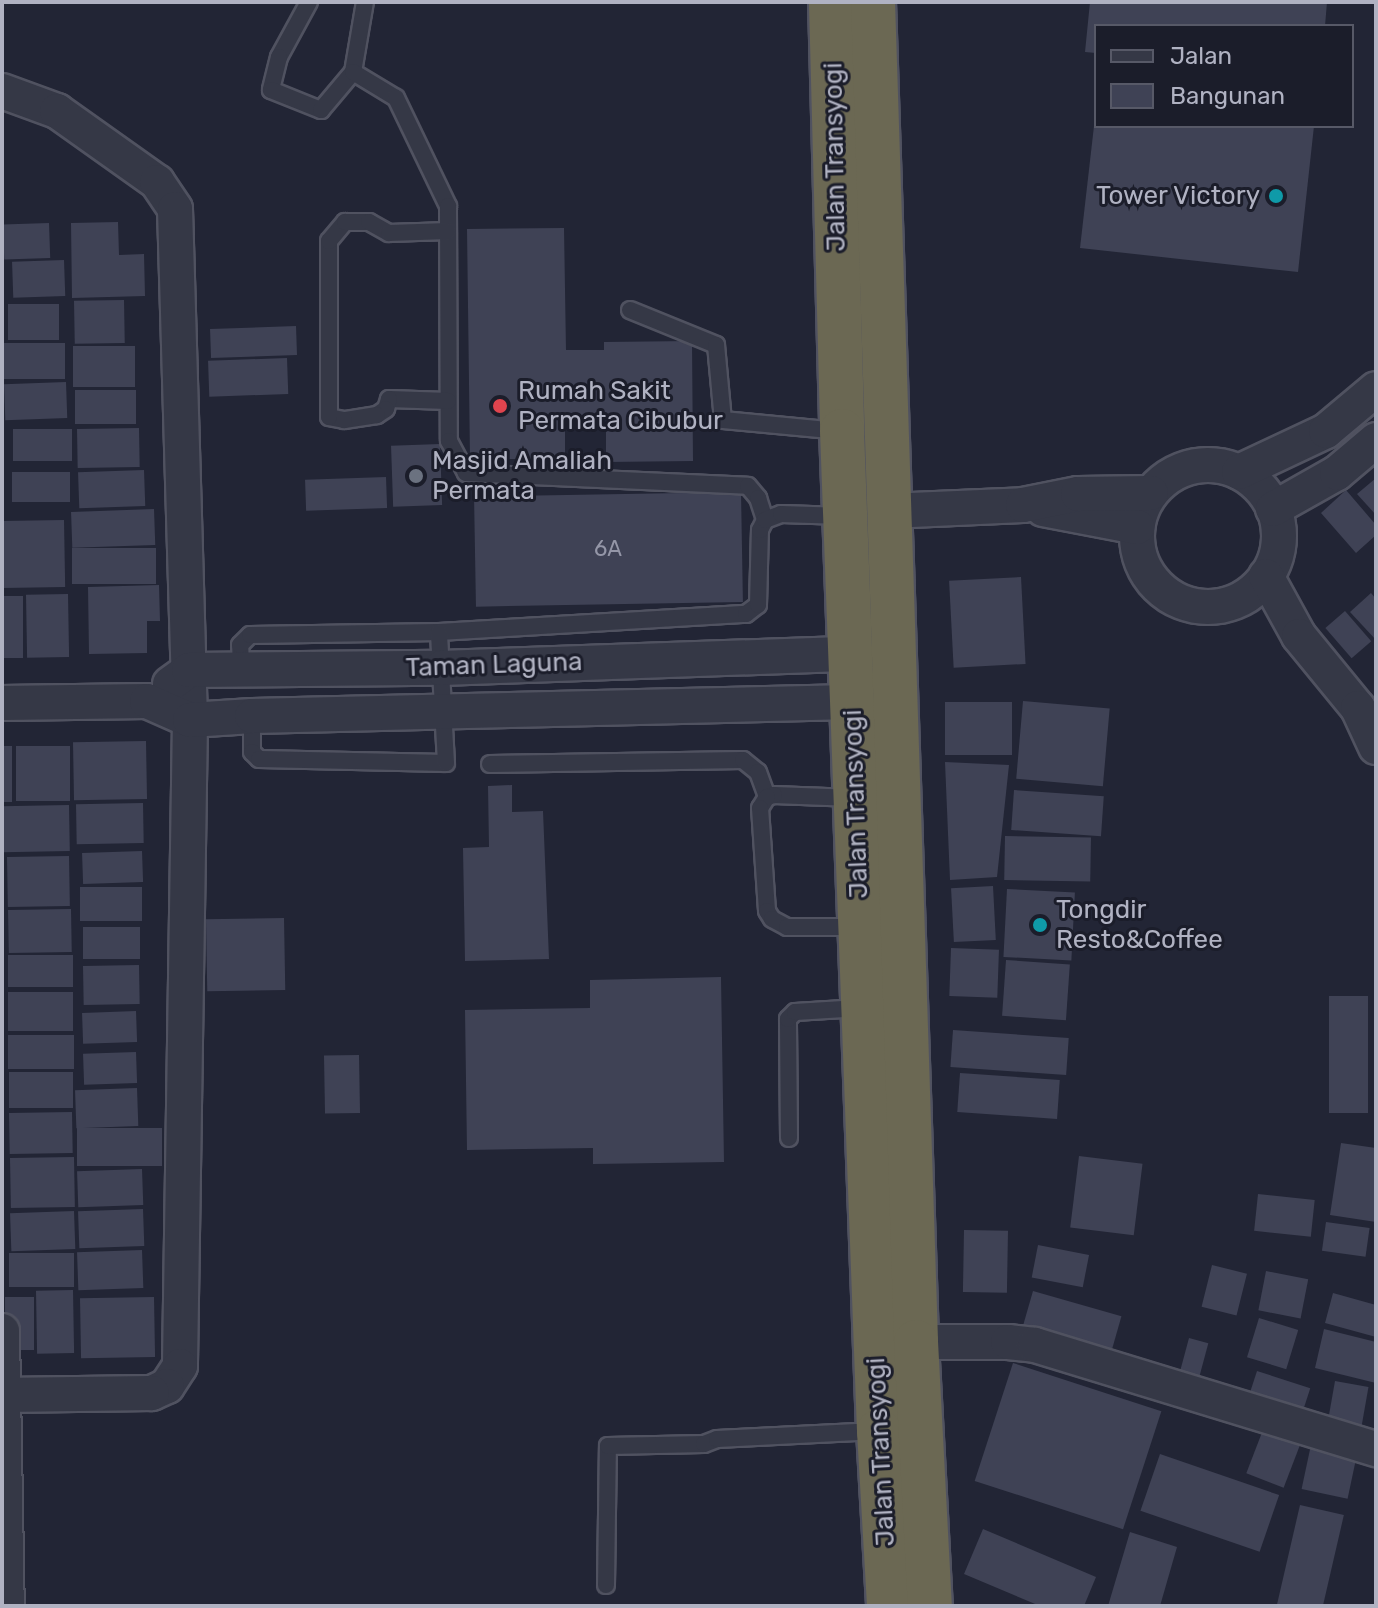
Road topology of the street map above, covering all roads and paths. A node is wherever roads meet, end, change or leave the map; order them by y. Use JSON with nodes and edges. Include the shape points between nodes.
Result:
{"nodes":[{"id":1,"x":309,"y":2,"type":"edge"},
{"id":2,"x":365,"y":2,"type":"edge"},
{"id":3,"x":831,"y":2,"type":"edge"},
{"id":4,"x":873,"y":2,"type":"edge"},
{"id":5,"x":353,"y":72,"type":"junction"},
{"id":6,"x":2,"y":91,"type":"edge"},
{"id":7,"x":448,"y":231,"type":"junction"},
{"id":8,"x":630,"y":310,"type":"dead end"},
{"id":9,"x":1376,"y":389,"type":"edge"},
{"id":10,"x":448,"y":401,"type":"junction"},
{"id":11,"x":842,"y":431,"type":"junction"},
{"id":12,"x":1376,"y":440,"type":"edge"},
{"id":13,"x":1239,"y":472,"type":"junction"},
{"id":14,"x":1151,"y":493,"type":"junction"},
{"id":15,"x":1023,"y":505,"type":"junction"},
{"id":16,"x":1273,"y":509,"type":"junction"},
{"id":17,"x":888,"y":511,"type":"junction"},
{"id":18,"x":845,"y":516,"type":"junction"},
{"id":19,"x":765,"y":520,"type":"junction"},
{"id":20,"x":1137,"y":527,"type":"junction"},
{"id":21,"x":1266,"y":576,"type":"junction"},
{"id":22,"x":439,"y":632,"type":"junction"},
{"id":23,"x":850,"y":654,"type":"junction"},
{"id":24,"x":441,"y":668,"type":"junction"},
{"id":25,"x":241,"y":669,"type":"junction"},
{"id":26,"x":189,"y":670,"type":"junction"},
{"id":27,"x":147,"y":701,"type":"junction"},
{"id":28,"x":1367,"y":701,"type":"edge"},
{"id":29,"x":852,"y":702,"type":"junction"},
{"id":30,"x":2,"y":703,"type":"edge"},
{"id":31,"x":444,"y":711,"type":"junction"},
{"id":32,"x":252,"y":716,"type":"junction"},
{"id":33,"x":190,"y":720,"type":"junction"},
{"id":34,"x":1376,"y":747,"type":"edge"},
{"id":35,"x":490,"y":764,"type":"dead end"},
{"id":36,"x":767,"y":797,"type":"junction"},
{"id":37,"x":855,"y":798,"type":"junction"},
{"id":38,"x":859,"y":879,"type":"junction"},
{"id":39,"x":903,"y":879,"type":"junction"},
{"id":40,"x":860,"y":927,"type":"junction"},
{"id":41,"x":863,"y":1007,"type":"junction"},
{"id":42,"x":789,"y":1138,"type":"dead end"},
{"id":43,"x":2,"y":1331,"type":"edge"},
{"id":44,"x":916,"y":1342,"type":"junction"},
{"id":45,"x":2,"y":1395,"type":"edge"},
{"id":46,"x":2,"y":1427,"type":"edge"},
{"id":47,"x":879,"y":1431,"type":"junction"},
{"id":48,"x":1376,"y":1449,"type":"edge"},
{"id":49,"x":606,"y":1585,"type":"dead end"},
{"id":50,"x":7,"y":1606,"type":"edge"},
{"id":51,"x":889,"y":1606,"type":"edge"},
{"id":52,"x":930,"y":1606,"type":"edge"}],
"edges":[{"from":1,"to":5,"type":"lane","via":[[279,57],[271,90],[321,110]]},
{"from":2,"to":5,"type":"lane"},
{"from":3,"to":11,"type":"highway","name":"Jalan Transyogi"},
{"from":4,"to":17,"type":"highway","name":"Jalan Transyogi"},
{"from":5,"to":7,"type":"lane","via":[[396,98],[448,206]]},
{"from":6,"to":26,"type":"street","via":[[57,111],[147,174],[175,209]]},
{"from":7,"to":10,"type":"lane"},
{"from":7,"to":10,"type":"lane","via":[[389,233],[369,222],[345,222],[329,241],[329,417],[377,415],[389,399]]},
{"from":8,"to":11,"type":"lane","via":[[716,345],[723,420]]},
{"from":9,"to":13,"type":"street","via":[[1326,431]]},
{"from":10,"to":19,"type":"lane","via":[[449,441],[466,473],[748,486]]},
{"from":11,"to":18,"type":"highway","name":"Jalan Transyogi"},
{"from":12,"to":16,"type":"street","via":[[1337,473]]},
{"from":13,"to":14,"type":"street","via":[[1212,464],[1184,468]]},
{"from":13,"to":16,"type":"street","via":[[1260,487]]},
{"from":14,"to":15,"type":"street","via":[[1078,494]]},
{"from":14,"to":20,"type":"street"},
{"from":15,"to":17,"type":"street"},
{"from":15,"to":20,"type":"street"},
{"from":16,"to":21,"type":"street","via":[[1276,555]]},
{"from":17,"to":39,"type":"highway","name":"Jalan Transyogi"},
{"from":18,"to":19,"type":"lane","via":[[781,514]]},
{"from":18,"to":23,"type":"highway","name":"Jalan Transyogi"},
{"from":19,"to":22,"type":"lane","via":[[760,530],[758,605],[746,614]]},
{"from":20,"to":21,"type":"street","via":[[1146,573],[1182,603],[1229,604]]},
{"from":21,"to":28,"type":"street","via":[[1299,636]]},
{"from":22,"to":24,"type":"lane"},
{"from":22,"to":25,"type":"lane","via":[[250,635],[240,645]]},
{"from":23,"to":24,"type":"street","name":"Taman Laguna"},
{"from":23,"to":29,"type":"highway","name":"Jalan Transyogi"},
{"from":24,"to":25,"type":"street","name":"Taman Laguna"},
{"from":24,"to":31,"type":"lane"},
{"from":25,"to":26,"type":"street","name":"Taman Laguna"},
{"from":26,"to":27,"type":"street"},
{"from":26,"to":33,"type":"street"},
{"from":27,"to":30,"type":"street","name":"Taman Laguna"},
{"from":27,"to":33,"type":"street","name":"Taman Laguna"},
{"from":28,"to":34,"type":"street"},
{"from":29,"to":31,"type":"street","name":"Taman Laguna"},
{"from":29,"to":37,"type":"highway","name":"Jalan Transyogi"},
{"from":31,"to":32,"type":"street","name":"Taman Laguna"},
{"from":31,"to":32,"type":"lane","via":[[446,763],[259,759],[252,752]]},
{"from":32,"to":33,"type":"street","name":"Taman Laguna"},
{"from":33,"to":45,"type":"street","via":[[180,1366],[167,1386],[152,1393]]},
{"from":35,"to":36,"type":"lane","via":[[743,760],[758,772]]},
{"from":36,"to":37,"type":"lane"},
{"from":36,"to":40,"type":"lane","via":[[760,808],[767,911],[772,919],[787,927]]},
{"from":37,"to":38,"type":"highway","name":"Jalan Transyogi"},
{"from":38,"to":39,"type":"highway"},
{"from":38,"to":40,"type":"highway","name":"Jalan Transyogi"},
{"from":39,"to":44,"type":"highway","name":"Jalan Transyogi"},
{"from":40,"to":41,"type":"highway","name":"Jalan Transyogi"},
{"from":41,"to":42,"type":"lane","via":[[795,1012],[788,1019]]},
{"from":41,"to":47,"type":"highway","name":"Jalan Transyogi"},
{"from":43,"to":45,"type":"street"},
{"from":44,"to":48,"type":"street","via":[[1035,1345]]},
{"from":44,"to":52,"type":"highway","name":"Jalan Transyogi"},
{"from":45,"to":46,"type":"street"},
{"from":46,"to":50,"type":"street"},
{"from":47,"to":49,"type":"lane","via":[[608,1446]]},
{"from":47,"to":51,"type":"highway","name":"Jalan Transyogi"}]}
